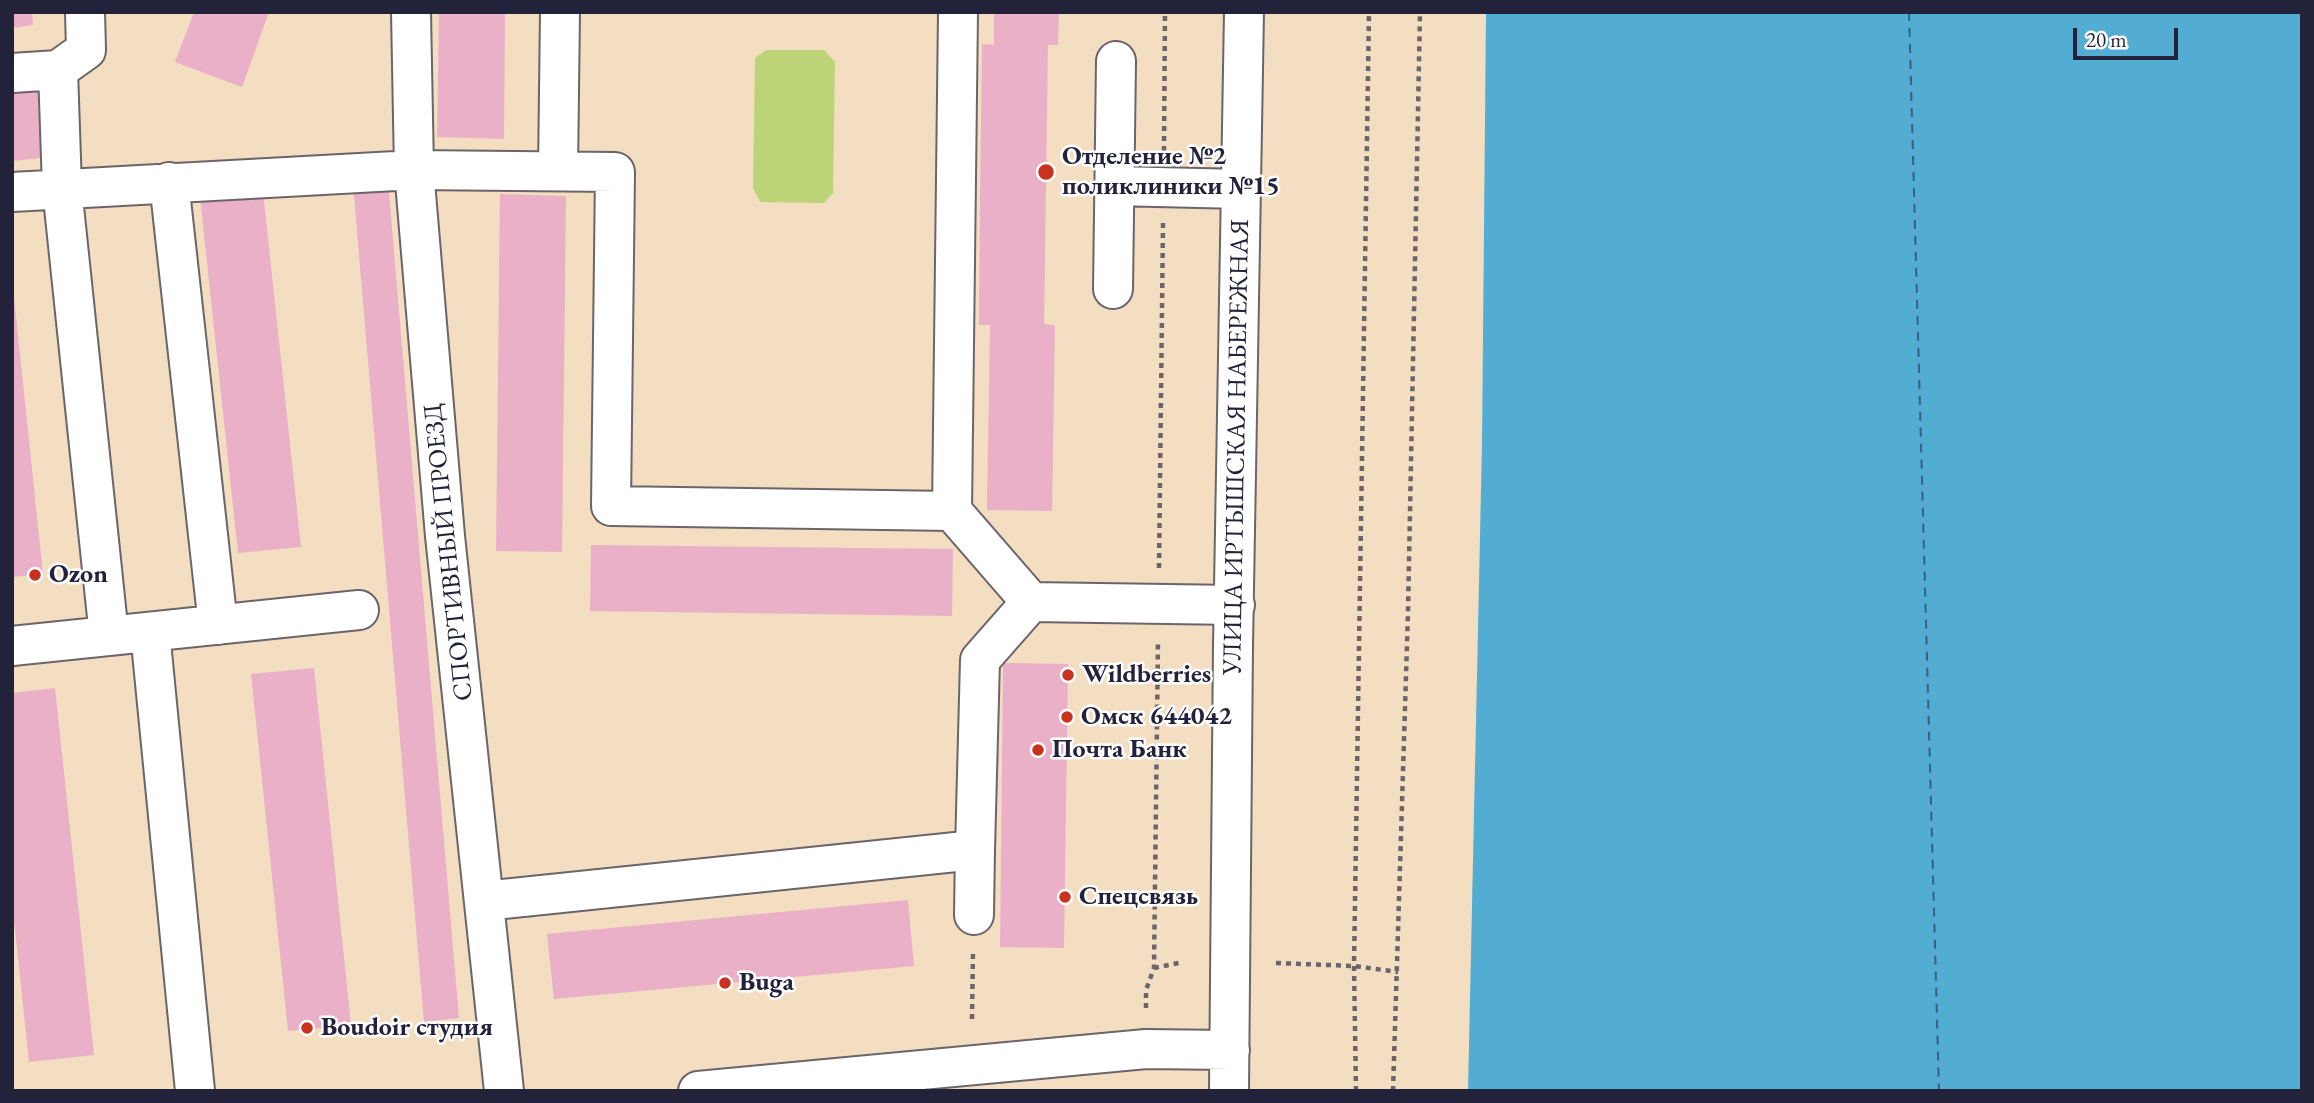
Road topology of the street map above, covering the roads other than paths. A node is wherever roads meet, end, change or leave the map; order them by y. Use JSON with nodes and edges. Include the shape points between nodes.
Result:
{"nodes":[{"id":1,"x":85,"y":12,"type":"edge"},
{"id":2,"x":411,"y":12,"type":"edge"},
{"id":3,"x":560,"y":12,"type":"edge"},
{"id":4,"x":958,"y":12,"type":"edge"},
{"id":5,"x":1244,"y":12,"type":"edge"},
{"id":6,"x":1116,"y":61,"type":"dead end"},
{"id":7,"x":58,"y":70,"type":"junction"},
{"id":8,"x":12,"y":73,"type":"edge"},
{"id":9,"x":414,"y":170,"type":"junction"},
{"id":10,"x":558,"y":172,"type":"junction"},
{"id":11,"x":169,"y":182,"type":"junction"},
{"id":12,"x":1114,"y":186,"type":"junction"},
{"id":13,"x":62,"y":188,"type":"junction"},
{"id":14,"x":1242,"y":189,"type":"junction"},
{"id":15,"x":12,"y":192,"type":"edge"},
{"id":16,"x":1113,"y":289,"type":"dead end"},
{"id":17,"x":952,"y":511,"type":"junction"},
{"id":18,"x":1031,"y":602,"type":"junction"},
{"id":19,"x":1235,"y":605,"type":"junction"},
{"id":20,"x":359,"y":610,"type":"dead end"},
{"id":21,"x":218,"y":625,"type":"junction"},
{"id":22,"x":150,"y":632,"type":"junction"},
{"id":23,"x":109,"y":636,"type":"junction"},
{"id":24,"x":12,"y":646,"type":"edge"},
{"id":25,"x":975,"y":850,"type":"junction"},
{"id":26,"x":484,"y":901,"type":"junction"},
{"id":27,"x":974,"y":915,"type":"road end"},
{"id":28,"x":1230,"y":1050,"type":"junction"},
{"id":29,"x":195,"y":1091,"type":"edge"},
{"id":30,"x":504,"y":1091,"type":"edge"},
{"id":31,"x":698,"y":1091,"type":"edge"},
{"id":32,"x":1230,"y":1091,"type":"edge"}],
"edges":[{"from":1,"to":7,"type":"main road","via":[[86,50]]},
{"from":2,"to":9,"type":"main road","name":"СПОРТИВНЫЙ ПРОЕЗД"},
{"from":3,"to":10,"type":"main road"},
{"from":4,"to":17,"type":"main road"},
{"from":5,"to":14,"type":"main road","name":"УЛИЦА ИРТЫШСКАЯ НАБЕРЕЖНАЯ"},
{"from":6,"to":12,"type":"main road"},
{"from":7,"to":8,"type":"main road"},
{"from":7,"to":13,"type":"main road"},
{"from":9,"to":10,"type":"main road"},
{"from":9,"to":11,"type":"main road"},
{"from":9,"to":26,"type":"main road","name":"СПОРТИВНЫЙ ПРОЕЗД","via":[[445,536]]},
{"from":10,"to":17,"type":"main road","via":[[615,172],[611,506]]},
{"from":11,"to":13,"type":"main road"},
{"from":11,"to":21,"type":"main road"},
{"from":12,"to":14,"type":"main road"},
{"from":12,"to":16,"type":"main road"},
{"from":13,"to":15,"type":"main road"},
{"from":13,"to":23,"type":"main road"},
{"from":14,"to":19,"type":"main road","name":"УЛИЦА ИРТЫШСКАЯ НАБЕРЕЖНАЯ"},
{"from":17,"to":18,"type":"main road"},
{"from":18,"to":19,"type":"main road"},
{"from":18,"to":25,"type":"main road","via":[[980,660]]},
{"from":19,"to":28,"type":"main road","name":"УЛИЦА ИРТЫШСКАЯ НАБЕРЕЖНАЯ"},
{"from":20,"to":21,"type":"main road"},
{"from":21,"to":22,"type":"main road"},
{"from":22,"to":23,"type":"main road"},
{"from":22,"to":29,"type":"main road"},
{"from":23,"to":24,"type":"main road"},
{"from":25,"to":26,"type":"main road"},
{"from":25,"to":27,"type":"main road"},
{"from":26,"to":30,"type":"main road","name":"СПОРТИВНЫЙ ПРОЕЗД"},
{"from":28,"to":31,"type":"main road","via":[[1146,1049]]},
{"from":28,"to":32,"type":"main road","name":"УЛИЦА ИРТЫШСКАЯ НАБЕРЕЖНАЯ"}]}
